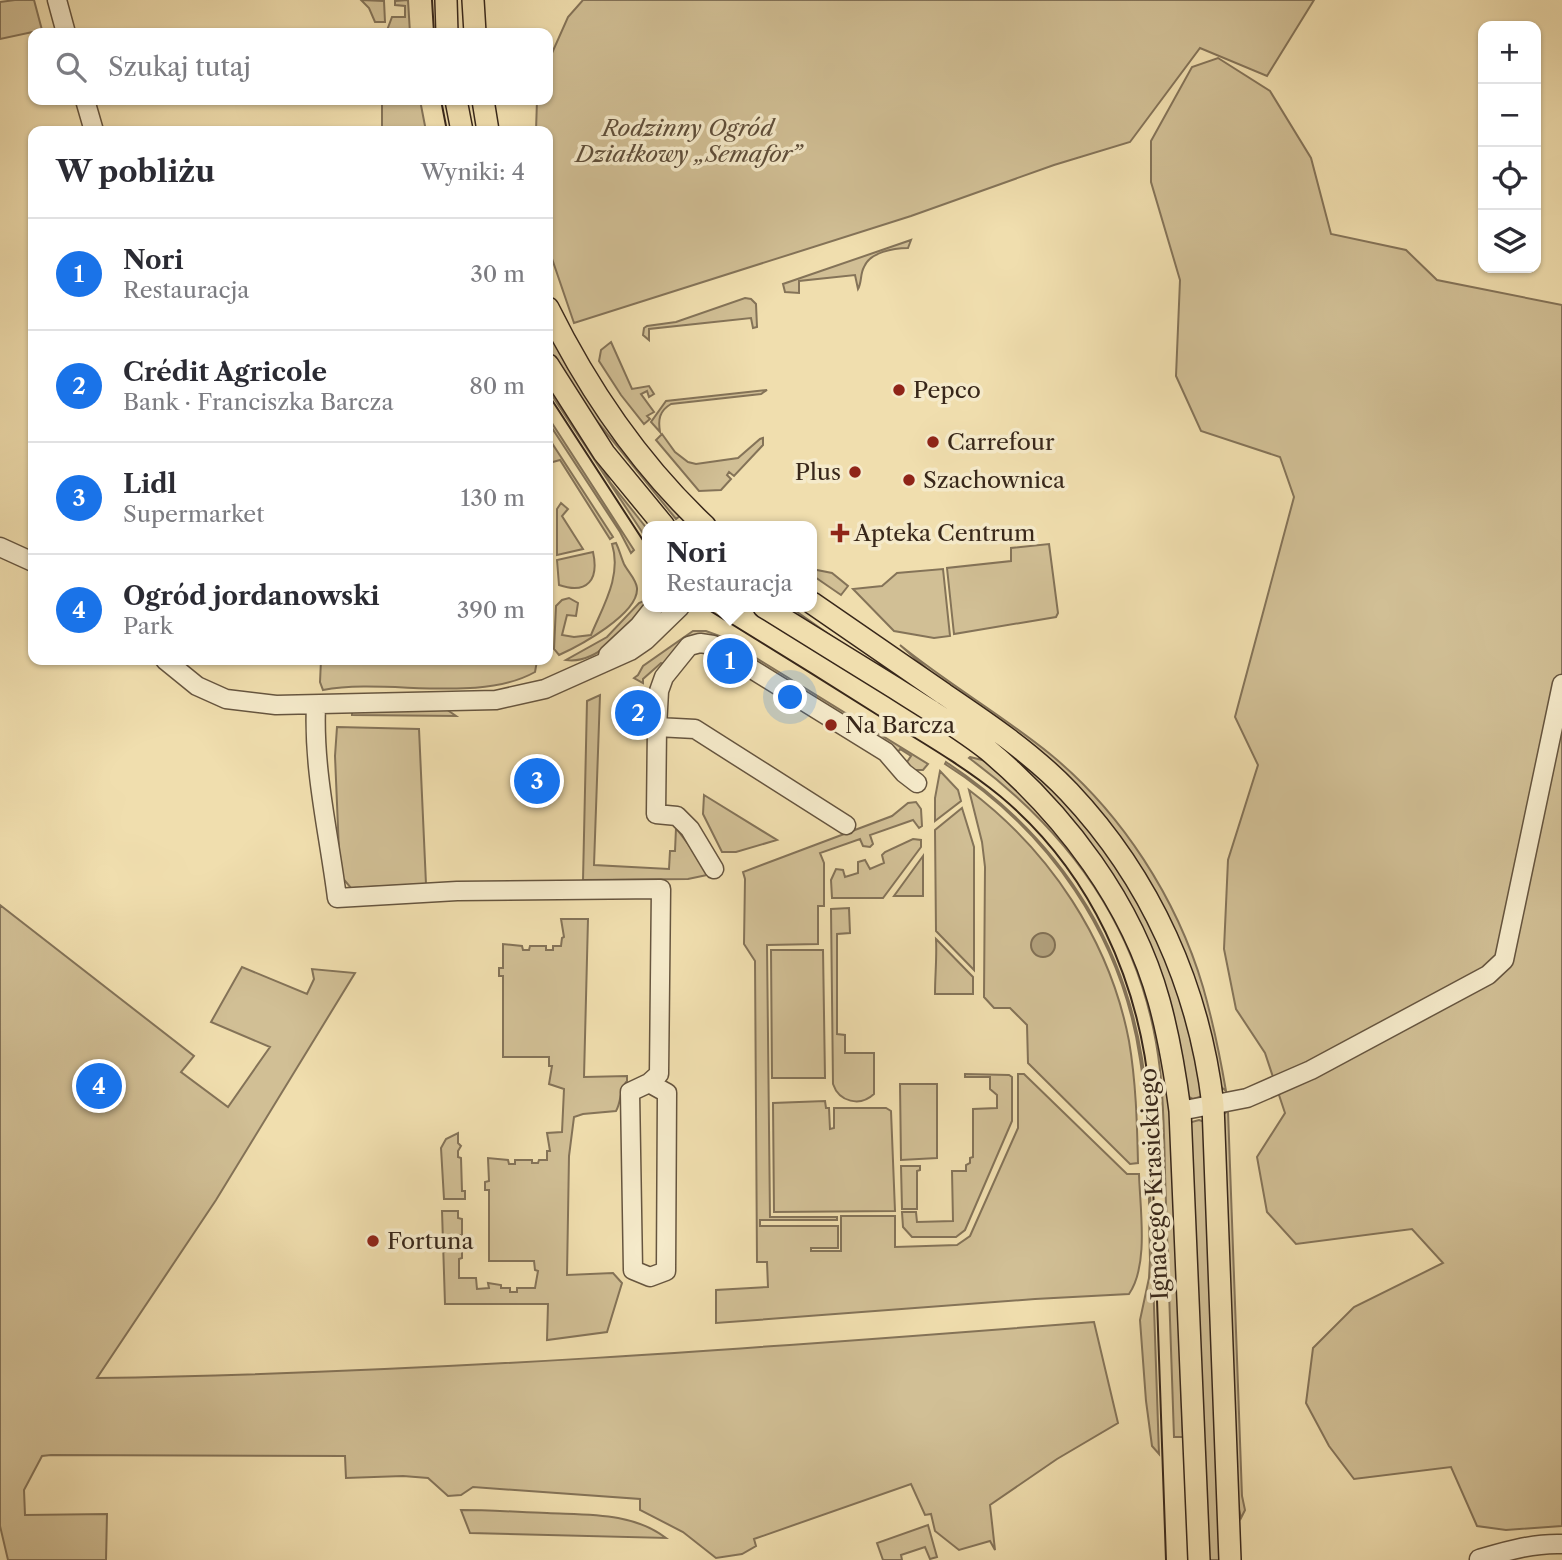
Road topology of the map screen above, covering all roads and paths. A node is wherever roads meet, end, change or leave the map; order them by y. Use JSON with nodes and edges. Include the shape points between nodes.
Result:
{"nodes":[{"id":1,"x":57,"y":0,"type":"edge"},
{"id":2,"x":446,"y":0,"type":"edge"},
{"id":3,"x":473,"y":0,"type":"edge"},
{"id":4,"x":65,"y":28,"type":"edge"},
{"id":5,"x":447,"y":28,"type":"edge"},
{"id":6,"x":475,"y":28,"type":"edge"},
{"id":7,"x":86,"y":105,"type":"edge"},
{"id":8,"x":457,"y":105,"type":"edge"},
{"id":9,"x":484,"y":105,"type":"edge"},
{"id":10,"x":93,"y":126,"type":"edge"},
{"id":11,"x":461,"y":126,"type":"edge"},
{"id":12,"x":487,"y":126,"type":"edge"},
{"id":13,"x":553,"y":318,"type":"edge"},
{"id":14,"x":553,"y":373,"type":"edge"},
{"id":15,"x":660,"y":521,"type":"edge"},
{"id":16,"x":701,"y":521,"type":"edge"},
{"id":17,"x":0,"y":547,"type":"edge"},
{"id":18,"x":28,"y":560,"type":"edge"},
{"id":19,"x":817,"y":606,"type":"edge"},
{"id":20,"x":650,"y":612,"type":"edge"},
{"id":21,"x":675,"y":612,"type":"edge"},
{"id":22,"x":772,"y":612,"type":"edge"},
{"id":23,"x":171,"y":665,"type":"edge"},
{"id":24,"x":595,"y":667,"type":"junction"},
{"id":25,"x":1562,"y":684,"type":"edge"},
{"id":26,"x":316,"y":705,"type":"junction"},
{"id":27,"x":657,"y":727,"type":"junction"},
{"id":28,"x":917,"y":782,"type":"dead end"},
{"id":29,"x":846,"y":825,"type":"dead end"},
{"id":30,"x":714,"y":869,"type":"dead end"},
{"id":31,"x":649,"y":1083,"type":"junction"},
{"id":32,"x":1213,"y":1105,"type":"junction"},
{"id":33,"x":1180,"y":1111,"type":"junction"},
{"id":34,"x":1562,"y":1544,"type":"edge"},
{"id":35,"x":1479,"y":1559,"type":"edge"},
{"id":36,"x":1199,"y":1560,"type":"edge"},
{"id":37,"x":1230,"y":1560,"type":"edge"}],
"edges":[{"from":1,"to":4,"type":"street"},
{"from":2,"to":5,"type":"main road"},
{"from":3,"to":6,"type":"main road"},
{"from":7,"to":10,"type":"street"},
{"from":8,"to":11,"type":"main road"},
{"from":9,"to":12,"type":"main road"},
{"from":13,"to":16,"type":"main road","via":[[582,373],[621,431]]},
{"from":14,"to":15,"type":"main road","via":[[604,453]]},
{"from":17,"to":18,"type":"street"},
{"from":19,"to":32,"type":"main road","via":[[1021,750],[1068,791],[1107,836],[1139,882],[1186,981]]},
{"from":20,"to":24,"type":"street"},
{"from":21,"to":24,"type":"street","via":[[638,646]]},
{"from":22,"to":33,"type":"main road","name":"Ignacego Krasickiego","via":[[987,750],[1070,835],[1121,908],[1143,954],[1173,1061]]},
{"from":23,"to":26,"type":"street","via":[[197,686],[226,699]]},
{"from":24,"to":26,"type":"street","via":[[545,689],[496,700]]},
{"from":25,"to":32,"type":"street","via":[[1504,960],[1488,975],[1311,1070],[1247,1098]]},
{"from":26,"to":31,"type":"street","via":[[325,821],[337,898],[457,891],[661,889],[659,1074]]},
{"from":27,"to":28,"type":"street","via":[[664,677],[689,646],[713,645],[886,752]]},
{"from":27,"to":29,"type":"street","via":[[695,729]]},
{"from":27,"to":30,"type":"street","via":[[656,814],[677,816]]},
{"from":31,"to":31,"type":"street","via":[[667,1093],[666,1271],[650,1277],[633,1270],[630,1092]]},
{"from":32,"to":33,"type":"street"},
{"from":32,"to":37,"type":"main road"},
{"from":33,"to":36,"type":"main road","name":"Ignacego Krasickiego"},
{"from":34,"to":35,"type":"street","via":[[1520,1547]]}]}
